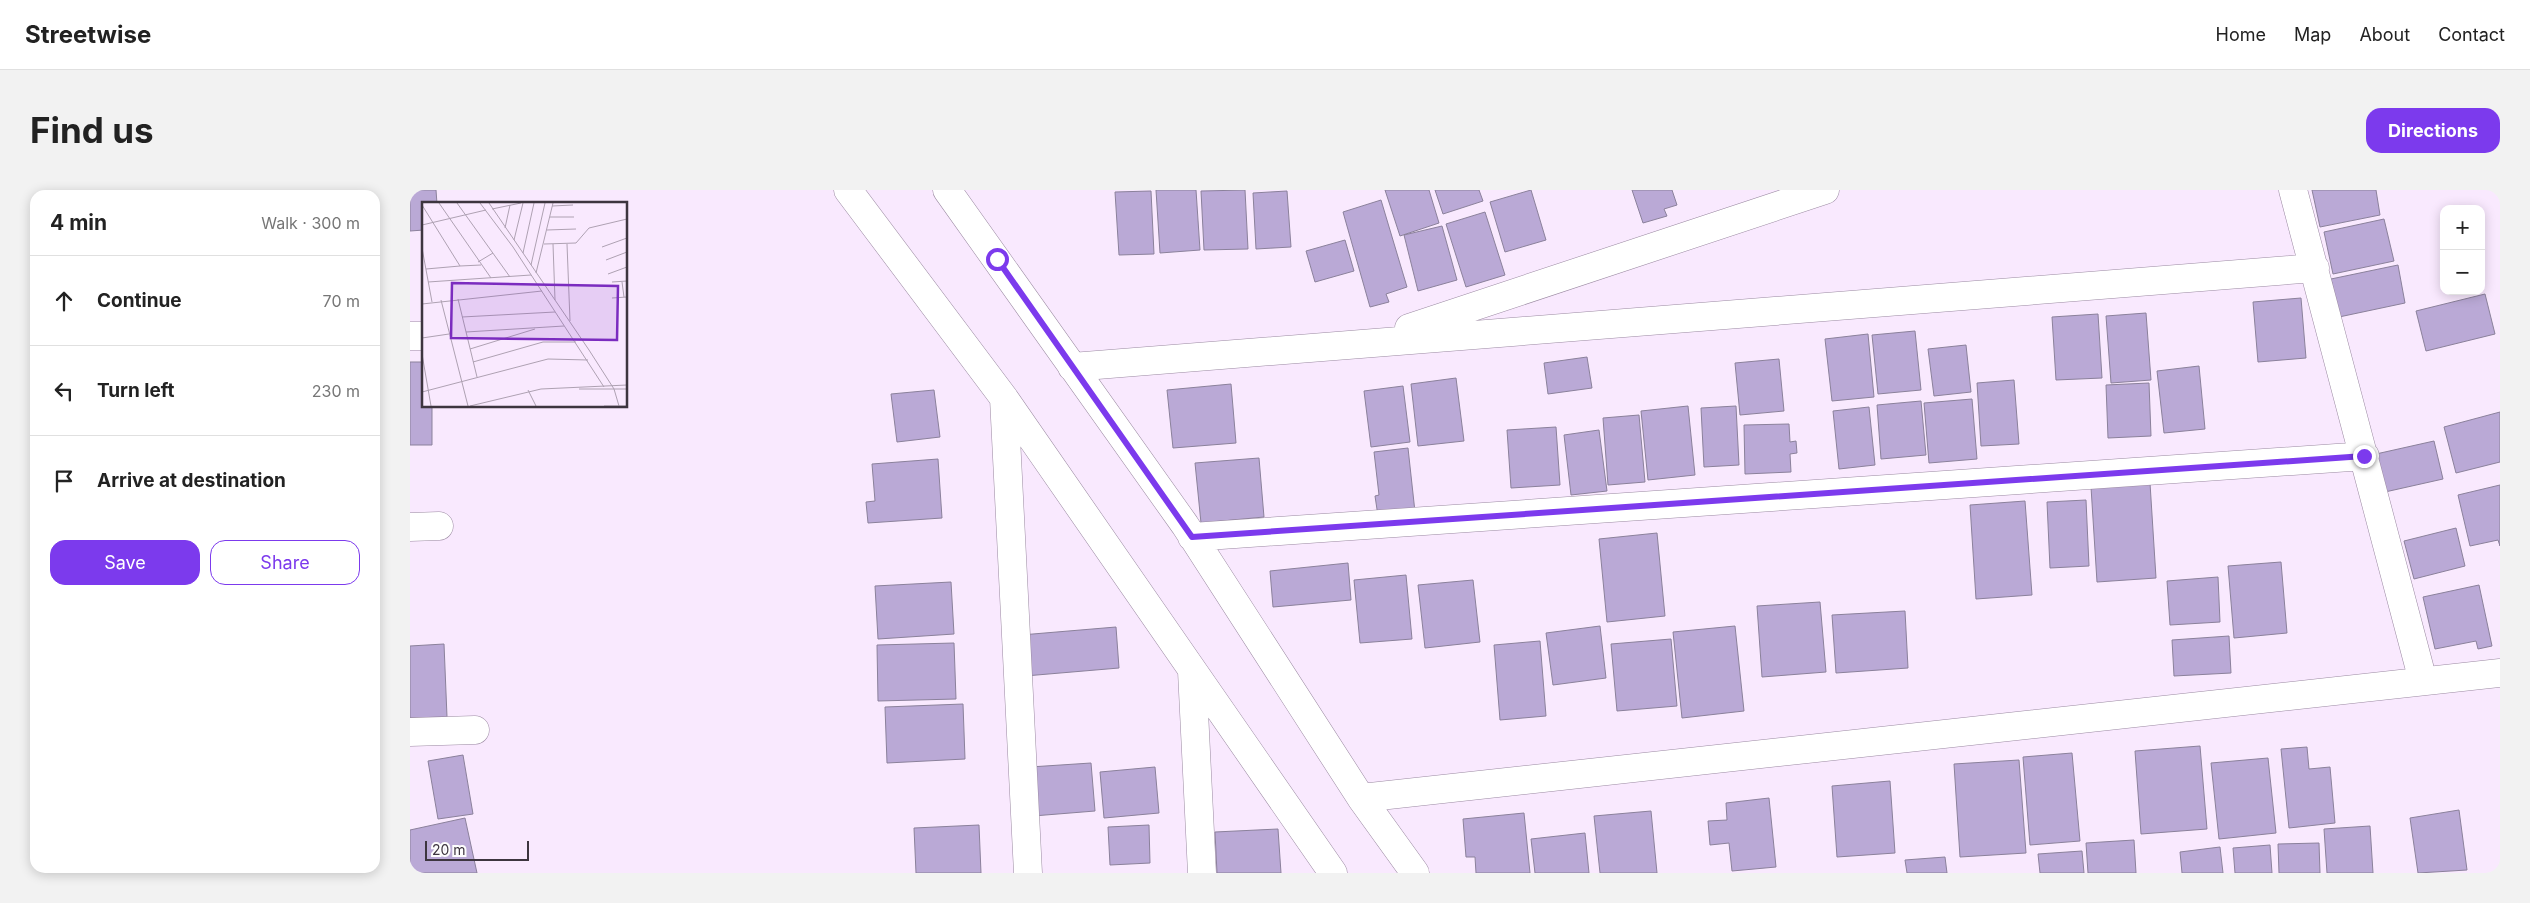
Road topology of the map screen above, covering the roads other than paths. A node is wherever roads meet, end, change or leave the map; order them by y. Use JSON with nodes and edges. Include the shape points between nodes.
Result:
{"nodes":[{"id":1,"x":848,"y":190,"type":"edge"},
{"id":2,"x":947,"y":190,"type":"edge"},
{"id":3,"x":1825,"y":190,"type":"edge"},
{"id":4,"x":2293,"y":190,"type":"edge"},
{"id":5,"x":2315,"y":268,"type":"junction"},
{"id":6,"x":1368,"y":341,"type":"junction"},
{"id":7,"x":1072,"y":367,"type":"junction"},
{"id":8,"x":1004,"y":398,"type":"junction"},
{"id":9,"x":2364,"y":456,"type":"junction"},
{"id":10,"x":439,"y":526,"type":"dead end"},
{"id":11,"x":410,"y":527,"type":"edge"},
{"id":12,"x":1192,"y":537,"type":"junction"},
{"id":13,"x":1192,"y":671,"type":"junction"},
{"id":14,"x":2500,"y":673,"type":"edge"},
{"id":15,"x":2423,"y":681,"type":"junction"},
{"id":16,"x":475,"y":730,"type":"dead end"},
{"id":17,"x":410,"y":732,"type":"edge"},
{"id":18,"x":1361,"y":798,"type":"junction"},
{"id":19,"x":1028,"y":873,"type":"edge"},
{"id":20,"x":1202,"y":873,"type":"edge"},
{"id":21,"x":1333,"y":873,"type":"edge"},
{"id":22,"x":1414,"y":873,"type":"edge"}],
"edges":[{"from":1,"to":8,"type":"street"},
{"from":2,"to":7,"type":"street"},
{"from":3,"to":6,"type":"street"},
{"from":4,"to":5,"type":"street"},
{"from":5,"to":6,"type":"street"},
{"from":5,"to":9,"type":"street"},
{"from":6,"to":7,"type":"street"},
{"from":7,"to":12,"type":"street"},
{"from":8,"to":13,"type":"street"},
{"from":8,"to":19,"type":"street"},
{"from":9,"to":12,"type":"street"},
{"from":9,"to":15,"type":"street"},
{"from":10,"to":11,"type":"street"},
{"from":12,"to":18,"type":"street"},
{"from":13,"to":20,"type":"street"},
{"from":13,"to":21,"type":"street"},
{"from":14,"to":15,"type":"street"},
{"from":15,"to":18,"type":"street"},
{"from":16,"to":17,"type":"street"},
{"from":18,"to":22,"type":"street"}]}
